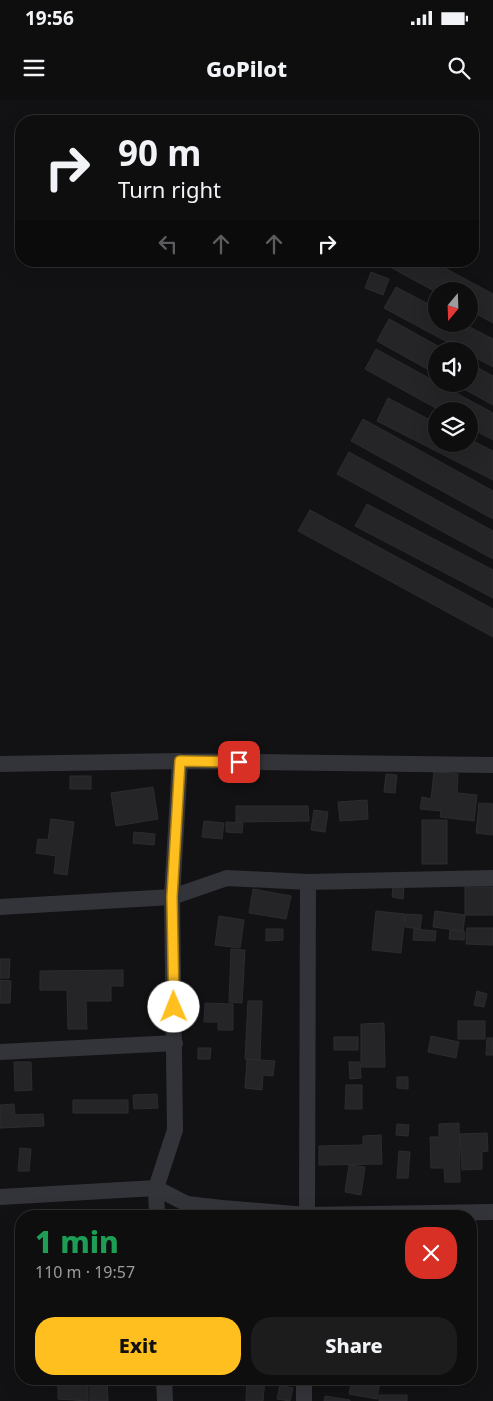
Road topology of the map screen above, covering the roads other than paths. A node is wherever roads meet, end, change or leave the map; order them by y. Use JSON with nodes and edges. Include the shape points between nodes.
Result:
{"nodes":[{"id":1,"x":180,"y":761,"type":"junction"},
{"id":2,"x":0,"y":764,"type":"edge"},
{"id":3,"x":493,"y":765,"type":"edge"},
{"id":4,"x":493,"y":878,"type":"edge"},
{"id":5,"x":308,"y":882,"type":"junction"},
{"id":6,"x":172,"y":897,"type":"junction"},
{"id":7,"x":0,"y":907,"type":"edge"},
{"id":8,"x":175,"y":1043,"type":"junction"},
{"id":9,"x":0,"y":1052,"type":"edge"},
{"id":10,"x":156,"y":1188,"type":"junction"},
{"id":11,"x":0,"y":1197,"type":"edge"},
{"id":12,"x":157,"y":1210,"type":"edge"},
{"id":13,"x":246,"y":1210,"type":"edge"},
{"id":14,"x":307,"y":1210,"type":"edge"},
{"id":15,"x":477,"y":1212,"type":"edge"},
{"id":16,"x":493,"y":1212,"type":"edge"},
{"id":17,"x":164,"y":1385,"type":"edge"},
{"id":18,"x":304,"y":1385,"type":"edge"},
{"id":19,"x":165,"y":1401,"type":"edge"},
{"id":20,"x":304,"y":1401,"type":"edge"}],
"edges":[{"from":1,"to":2,"type":"street"},
{"from":1,"to":3,"type":"street"},
{"from":1,"to":6,"type":"street"},
{"from":4,"to":5,"type":"street"},
{"from":5,"to":6,"type":"street","via":[[227,878]]},
{"from":5,"to":14,"type":"street"},
{"from":6,"to":7,"type":"street"},
{"from":6,"to":8,"type":"street"},
{"from":8,"to":9,"type":"street"},
{"from":8,"to":10,"type":"street","via":[[175,1130]]},
{"from":10,"to":11,"type":"street"},
{"from":10,"to":12,"type":"street"},
{"from":10,"to":13,"type":"street","via":[[187,1204]]},
{"from":15,"to":16,"type":"street"},
{"from":17,"to":19,"type":"street"},
{"from":18,"to":20,"type":"street"}]}
